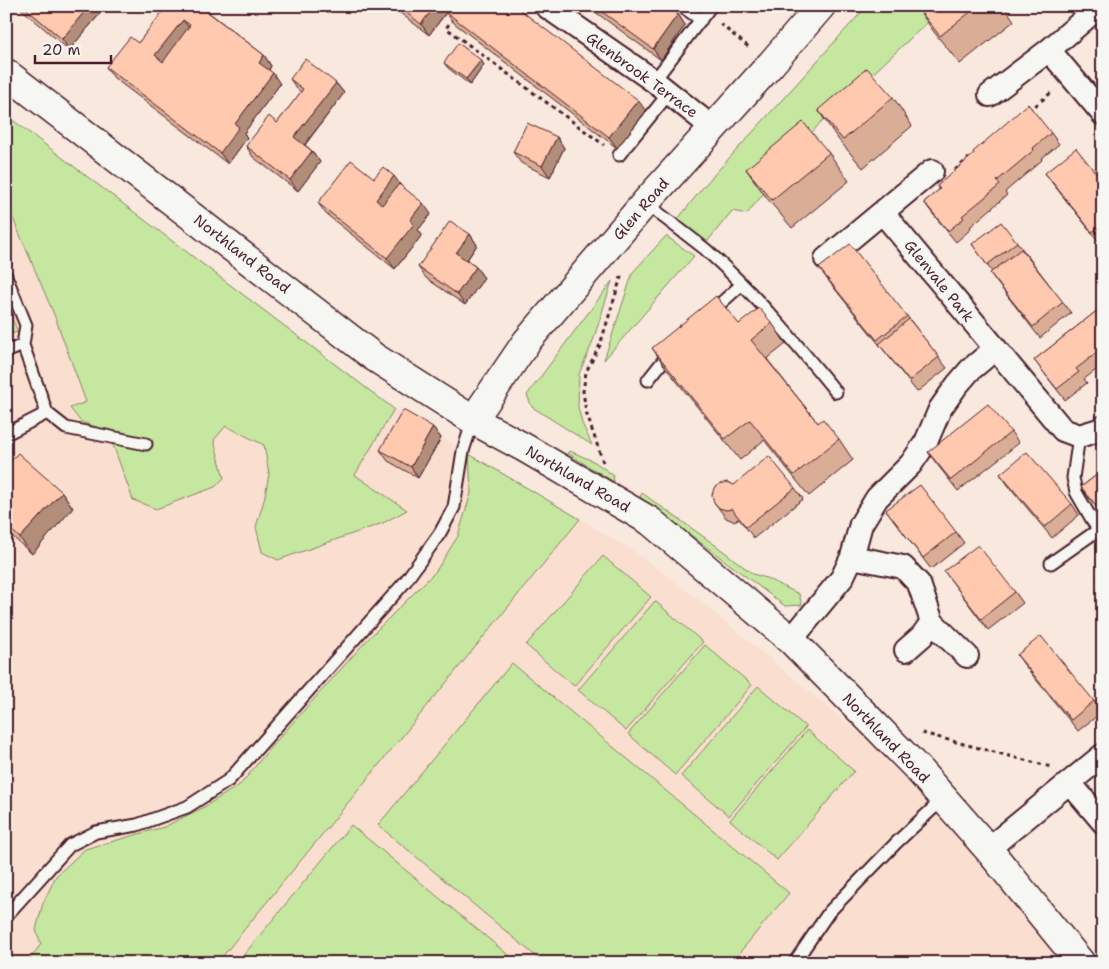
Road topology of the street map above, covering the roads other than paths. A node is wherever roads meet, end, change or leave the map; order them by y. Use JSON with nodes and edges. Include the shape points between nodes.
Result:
{"nodes":[{"id":1,"x":546,"y":6,"type":"edge"},
{"id":2,"x":682,"y":6,"type":"edge"},
{"id":3,"x":711,"y":6,"type":"edge"},
{"id":4,"x":821,"y":6,"type":"edge"},
{"id":5,"x":1100,"y":6,"type":"edge"},
{"id":6,"x":701,"y":20,"type":"junction"},
{"id":7,"x":1049,"y":50,"type":"junction"},
{"id":8,"x":6,"y":73,"type":"edge"},
{"id":9,"x":662,"y":87,"type":"junction"},
{"id":10,"x":990,"y":95,"type":"dead end"},
{"id":11,"x":1103,"y":114,"type":"edge"},
{"id":12,"x":713,"y":128,"type":"junction"},
{"id":13,"x":619,"y":156,"type":"road end"},
{"id":14,"x":932,"y":171,"type":"road end"},
{"id":15,"x":645,"y":203,"type":"junction"},
{"id":16,"x":883,"y":213,"type":"junction"},
{"id":17,"x":826,"y":259,"type":"dead end"},
{"id":18,"x":6,"y":276,"type":"edge"},
{"id":19,"x":741,"y":284,"type":"junction"},
{"id":20,"x":700,"y":322,"type":"edge"},
{"id":21,"x":680,"y":341,"type":"edge"},
{"id":22,"x":23,"y":345,"type":"junction"},
{"id":23,"x":995,"y":350,"type":"junction"},
{"id":24,"x":6,"y":352,"type":"edge"},
{"id":25,"x":648,"y":380,"type":"dead end"},
{"id":26,"x":836,"y":392,"type":"dead end"},
{"id":27,"x":47,"y":413,"type":"junction"},
{"id":28,"x":473,"y":420,"type":"junction"},
{"id":29,"x":1103,"y":427,"type":"edge"},
{"id":30,"x":6,"y":434,"type":"edge"},
{"id":31,"x":1079,"y":436,"type":"junction"},
{"id":32,"x":146,"y":444,"type":"dead end"},
{"id":33,"x":852,"y":556,"type":"junction"},
{"id":34,"x":1051,"y":564,"type":"dead end"},
{"id":35,"x":932,"y":622,"type":"junction"},
{"id":36,"x":791,"y":640,"type":"junction"},
{"id":37,"x":906,"y":650,"type":"dead end"},
{"id":38,"x":967,"y":656,"type":"dead end"},
{"id":39,"x":1103,"y":755,"type":"edge"},
{"id":40,"x":1070,"y":783,"type":"junction"},
{"id":41,"x":943,"y":799,"type":"junction"},
{"id":42,"x":1103,"y":822,"type":"edge"},
{"id":43,"x":988,"y":849,"type":"junction"},
{"id":44,"x":6,"y":916,"type":"edge"},
{"id":45,"x":794,"y":963,"type":"edge"},
{"id":46,"x":1080,"y":963,"type":"edge"}],
"edges":[{"from":1,"to":9,"type":"street","name":"Glenbrook Terrace"},
{"from":2,"to":6,"type":"lane"},
{"from":3,"to":6,"type":"lane"},
{"from":4,"to":12,"type":"main road","name":"Glen Road"},
{"from":5,"to":7,"type":"street"},
{"from":6,"to":9,"type":"lane"},
{"from":7,"to":10,"type":"street"},
{"from":7,"to":11,"type":"street"},
{"from":8,"to":28,"type":"main road","name":"Northland Road","via":[[374,357]]},
{"from":9,"to":12,"type":"street","name":"Glenbrook Terrace"},
{"from":9,"to":13,"type":"lane"},
{"from":12,"to":15,"type":"main road","name":"Glen Road"},
{"from":14,"to":16,"type":"street"},
{"from":15,"to":19,"type":"lane","via":[[705,250]]},
{"from":15,"to":28,"type":"main road","name":"Glen Road","via":[[527,340]]},
{"from":16,"to":17,"type":"street"},
{"from":16,"to":23,"type":"street","name":"Glenvale Park"},
{"from":18,"to":22,"type":"lane","via":[[26,325]]},
{"from":19,"to":20,"type":"lane"},
{"from":19,"to":26,"type":"lane","via":[[779,322]]},
{"from":21,"to":25,"type":"lane"},
{"from":22,"to":24,"type":"lane"},
{"from":22,"to":27,"type":"lane"},
{"from":23,"to":31,"type":"street","name":"Glenvale Park","via":[[1063,430]]},
{"from":23,"to":33,"type":"street","via":[[957,385],[940,409],[926,442],[911,464],[877,498],[861,524]]},
{"from":27,"to":30,"type":"lane"},
{"from":27,"to":32,"type":"lane","via":[[66,428]]},
{"from":28,"to":36,"type":"main road","name":"Northland Road","via":[[650,521]]},
{"from":28,"to":44,"type":"lane","via":[[462,451],[454,507],[440,533],[406,582],[229,780],[187,807],[137,825],[96,832],[70,845]]},
{"from":29,"to":31,"type":"street"},
{"from":31,"to":34,"type":"lane","via":[[1073,478],[1076,492],[1098,530]]},
{"from":33,"to":35,"type":"street","via":[[904,567],[919,584]]},
{"from":33,"to":36,"type":"street","via":[[842,578]]},
{"from":35,"to":37,"type":"street"},
{"from":35,"to":38,"type":"street"},
{"from":36,"to":41,"type":"main road","name":"Northland Road"},
{"from":39,"to":40,"type":"street"},
{"from":40,"to":42,"type":"street"},
{"from":40,"to":43,"type":"street"},
{"from":41,"to":43,"type":"main road","name":"Northland Road"},
{"from":41,"to":45,"type":"lane","via":[[829,912]]},
{"from":43,"to":46,"type":"main road","name":"Northland Road"}]}
